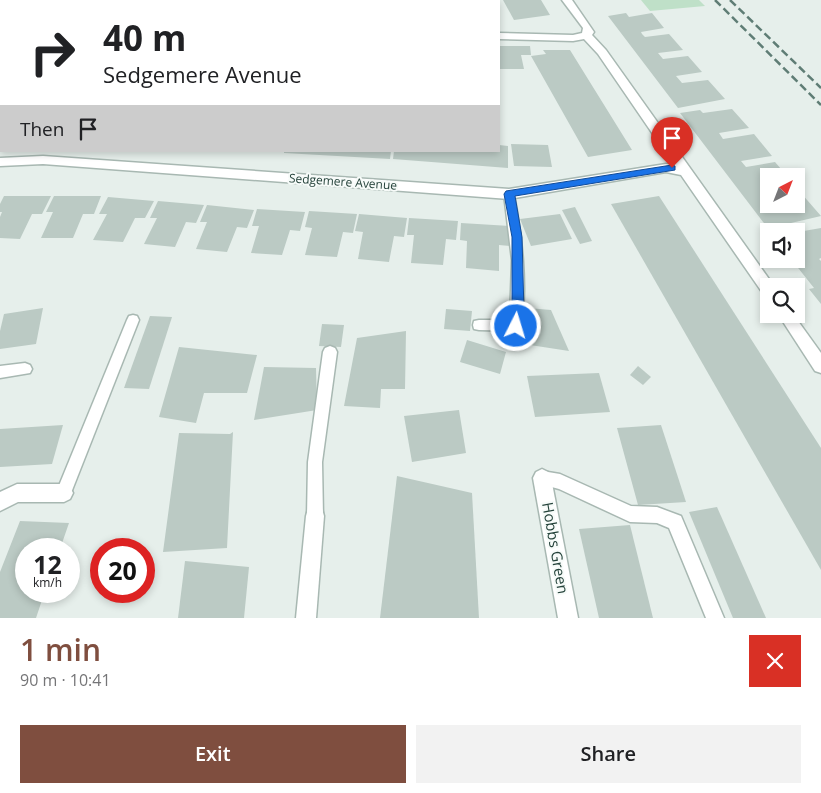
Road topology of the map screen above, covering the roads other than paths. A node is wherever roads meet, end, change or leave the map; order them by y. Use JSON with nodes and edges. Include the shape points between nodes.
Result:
{"nodes":[{"id":1,"x":567,"y":0,"type":"edge"},
{"id":2,"x":586,"y":35,"type":"junction"},
{"id":3,"x":500,"y":36,"type":"edge"},
{"id":4,"x":0,"y":162,"type":"edge"},
{"id":5,"x":684,"y":171,"type":"junction"},
{"id":6,"x":509,"y":194,"type":"junction"},
{"id":7,"x":760,"y":278,"type":"edge"},
{"id":8,"x":133,"y":320,"type":"dead end"},
{"id":9,"x":791,"y":323,"type":"edge"},
{"id":10,"x":479,"y":324,"type":"dead end"},
{"id":11,"x":330,"y":352,"type":"dead end"},
{"id":12,"x":821,"y":366,"type":"edge"},
{"id":13,"x":25,"y":369,"type":"dead end"},
{"id":14,"x":0,"y":372,"type":"edge"},
{"id":15,"x":542,"y":478,"type":"joint"},
{"id":16,"x":64,"y":493,"type":"joint"},
{"id":17,"x":0,"y":502,"type":"edge"},
{"id":18,"x":315,"y":516,"type":"joint"},
{"id":19,"x":306,"y":618,"type":"edge"},
{"id":20,"x":568,"y":618,"type":"edge"},
{"id":21,"x":715,"y":618,"type":"edge"}],
"edges":[{"from":1,"to":2,"type":"street","via":[[588,28]]},
{"from":2,"to":3,"type":"street","via":[[573,38]]},
{"from":2,"to":5,"type":"street","via":[[602,52]]},
{"from":4,"to":6,"type":"street","name":"Sedgemere Avenue","via":[[43,160]]},
{"from":5,"to":6,"type":"street","name":"Sedgemere Avenue","via":[[666,168]]},
{"from":5,"to":7,"type":"street"},
{"from":6,"to":10,"type":"lane","via":[[517,237],[516,326]]},
{"from":8,"to":16,"type":"lane"},
{"from":9,"to":12,"type":"street"},
{"from":11,"to":18,"type":"lane","via":[[315,462]]},
{"from":13,"to":14,"type":"lane"},
{"from":15,"to":20,"type":"street","name":"Hobbs Green"},
{"from":15,"to":21,"type":"lane","via":[[560,482],[630,514],[657,515],[675,522]]},
{"from":16,"to":17,"type":"street","via":[[17,493]]},
{"from":18,"to":19,"type":"street"}]}
